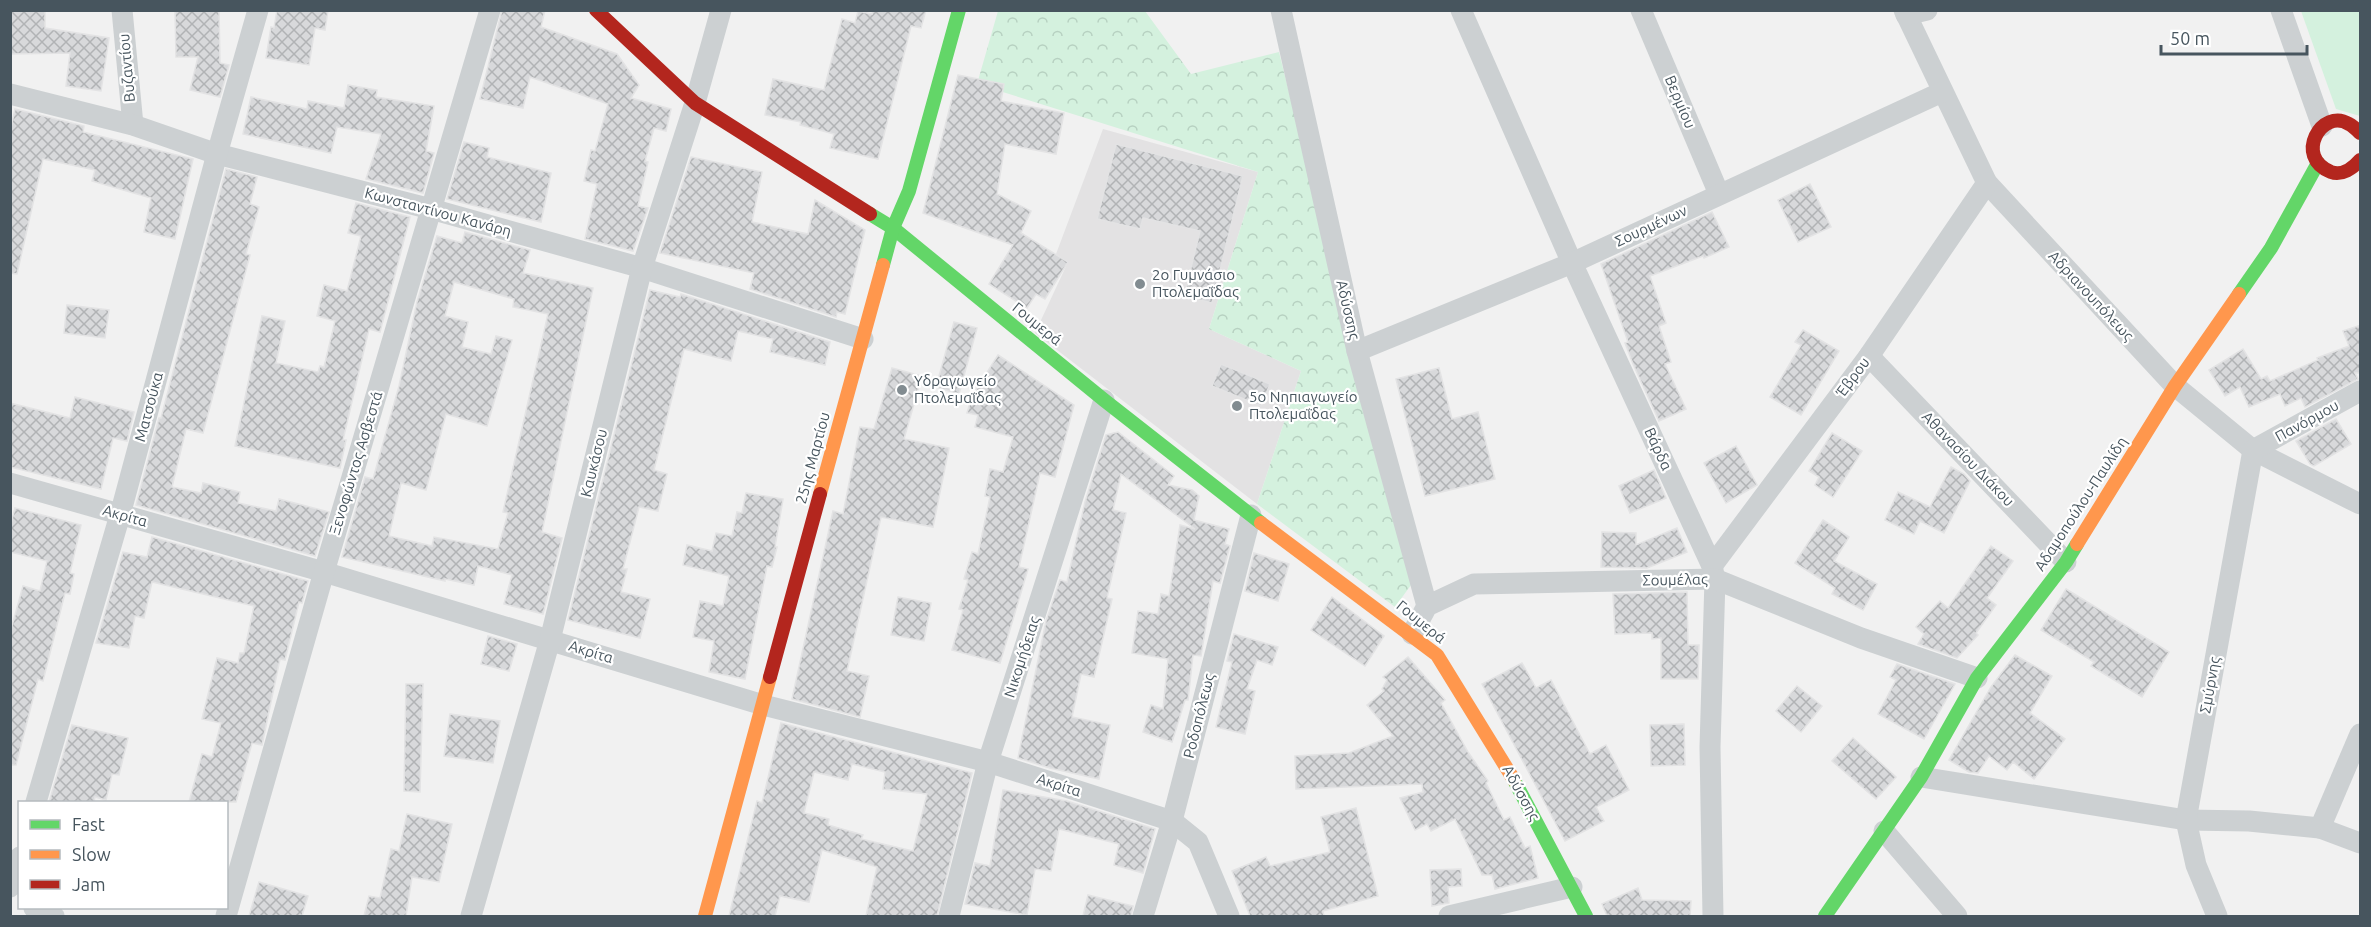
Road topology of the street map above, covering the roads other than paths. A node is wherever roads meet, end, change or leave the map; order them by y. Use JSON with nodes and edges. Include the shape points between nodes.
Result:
{"nodes":[{"id":1,"x":122,"y":10,"type":"edge"},
{"id":2,"x":258,"y":10,"type":"edge"},
{"id":3,"x":490,"y":10,"type":"edge"},
{"id":4,"x":596,"y":10,"type":"edge"},
{"id":5,"x":721,"y":10,"type":"edge"},
{"id":6,"x":959,"y":10,"type":"edge"},
{"id":7,"x":1281,"y":10,"type":"edge"},
{"id":8,"x":1461,"y":10,"type":"edge"},
{"id":9,"x":1641,"y":10,"type":"edge"},
{"id":10,"x":1927,"y":10,"type":"edge"},
{"id":11,"x":2281,"y":10,"type":"edge"},
{"id":12,"x":1905,"y":13,"type":"edge"},
{"id":13,"x":1942,"y":92,"type":"junction"},
{"id":14,"x":10,"y":94,"type":"edge"},
{"id":15,"x":695,"y":103,"type":"junction"},
{"id":16,"x":133,"y":125,"type":"junction"},
{"id":17,"x":2322,"y":126,"type":"junction"},
{"id":18,"x":2358,"y":127,"type":"edge"},
{"id":19,"x":217,"y":154,"type":"junction"},
{"id":20,"x":2361,"y":160,"type":"edge"},
{"id":21,"x":2318,"y":163,"type":"junction"},
{"id":22,"x":1987,"y":183,"type":"junction"},
{"id":23,"x":1719,"y":194,"type":"junction"},
{"id":24,"x":431,"y":209,"type":"junction"},
{"id":25,"x":893,"y":228,"type":"junction"},
{"id":26,"x":1572,"y":263,"type":"junction"},
{"id":27,"x":642,"y":268,"type":"junction"},
{"id":28,"x":863,"y":339,"type":"junction"},
{"id":29,"x":1358,"y":351,"type":"junction"},
{"id":30,"x":1869,"y":356,"type":"junction"},
{"id":31,"x":2175,"y":386,"type":"junction"},
{"id":32,"x":2361,"y":391,"type":"edge"},
{"id":33,"x":1104,"y":400,"type":"junction"},
{"id":34,"x":2253,"y":450,"type":"junction"},
{"id":35,"x":10,"y":483,"type":"edge"},
{"id":36,"x":2361,"y":504,"type":"edge"},
{"id":37,"x":120,"y":515,"type":"junction"},
{"id":38,"x":1251,"y":515,"type":"junction"},
{"id":39,"x":2066,"y":562,"type":"junction"},
{"id":40,"x":324,"y":572,"type":"junction"},
{"id":41,"x":1713,"y":573,"type":"junction"},
{"id":42,"x":1427,"y":606,"type":"junction"},
{"id":43,"x":1412,"y":634,"type":"junction"},
{"id":44,"x":550,"y":640,"type":"junction"},
{"id":45,"x":1449,"y":674,"type":"joint"},
{"id":46,"x":1977,"y":678,"type":"junction"},
{"id":47,"x":763,"y":705,"type":"junction"},
{"id":48,"x":2361,"y":734,"type":"edge"},
{"id":49,"x":988,"y":762,"type":"junction"},
{"id":50,"x":1921,"y":777,"type":"junction"},
{"id":51,"x":36,"y":801,"type":"edge"},
{"id":52,"x":2186,"y":820,"type":"junction"},
{"id":53,"x":1172,"y":821,"type":"junction"},
{"id":54,"x":2320,"y":828,"type":"junction"},
{"id":55,"x":1884,"y":831,"type":"junction"},
{"id":56,"x":2361,"y":843,"type":"edge"},
{"id":57,"x":18,"y":863,"type":"edge"},
{"id":58,"x":10,"y":887,"type":"edge"},
{"id":59,"x":1572,"y":887,"type":"junction"},
{"id":60,"x":36,"y":909,"type":"edge"},
{"id":61,"x":228,"y":909,"type":"edge"},
{"id":62,"x":54,"y":916,"type":"edge"},
{"id":63,"x":471,"y":916,"type":"edge"},
{"id":64,"x":705,"y":916,"type":"edge"},
{"id":65,"x":949,"y":916,"type":"edge"},
{"id":66,"x":1143,"y":916,"type":"edge"},
{"id":67,"x":1229,"y":916,"type":"edge"},
{"id":68,"x":1449,"y":916,"type":"edge"},
{"id":69,"x":1586,"y":916,"type":"edge"},
{"id":70,"x":1713,"y":916,"type":"edge"},
{"id":71,"x":1825,"y":916,"type":"edge"},
{"id":72,"x":1957,"y":916,"type":"edge"},
{"id":73,"x":2217,"y":916,"type":"edge"}],
"edges":[{"from":1,"to":16,"type":"street","name":"Βυζαντίου"},
{"from":2,"to":19,"type":"street","name":"Ματσούκα"},
{"from":3,"to":24,"type":"street","name":"Ξενοφώντος Ασβεστά"},
{"from":4,"to":15,"type":"street","name":"Γουμερά"},
{"from":5,"to":15,"type":"street","name":"Καυκάσου"},
{"from":6,"to":25,"type":"street","name":"25ης Μαρτίου","via":[[909,192]]},
{"from":7,"to":29,"type":"street","name":"Αδύσσης"},
{"from":8,"to":26,"type":"street","name":"Βάρδα"},
{"from":9,"to":23,"type":"street","name":"Βερμίου"},
{"from":10,"to":12,"type":"street"},
{"from":11,"to":17,"type":"street"},
{"from":12,"to":13,"type":"street","name":"Αδριανουπόλεως"},
{"from":13,"to":22,"type":"street","name":"Αδριανουπόλεως"},
{"from":13,"to":23,"type":"street","name":"Σουρμένων"},
{"from":14,"to":16,"type":"street","name":"Κωνσταντίνου Κανάρη"},
{"from":15,"to":25,"type":"street","name":"Γουμερά"},
{"from":15,"to":27,"type":"street","name":"Καυκάσου"},
{"from":16,"to":19,"type":"street","name":"Κωνσταντίνου Κανάρη"},
{"from":17,"to":18,"type":"street","via":[[2342,120]]},
{"from":17,"to":21,"type":"street","via":[[2312,144]]},
{"from":19,"to":24,"type":"street","name":"Κωνσταντίνου Κανάρη"},
{"from":19,"to":37,"type":"street","name":"Ματσούκα"},
{"from":20,"to":21,"type":"street","via":[[2350,170],[2336,173]]},
{"from":21,"to":31,"type":"street","name":"Αδαμοπούλου-Παυλίδη","via":[[2271,248]]},
{"from":22,"to":30,"type":"street","name":"Έβρου"},
{"from":22,"to":31,"type":"street","name":"Αδριανουπόλεως"},
{"from":23,"to":26,"type":"street","name":"Σουρμένων"},
{"from":24,"to":27,"type":"street","name":"Κωνσταντίνου Κανάρη"},
{"from":24,"to":40,"type":"street","name":"Ξενοφώντος Ασβεστά"},
{"from":25,"to":28,"type":"street","name":"25ης Μαρτίου"},
{"from":25,"to":33,"type":"street","name":"Γουμερά"},
{"from":26,"to":29,"type":"street","name":"Σουρμένων"},
{"from":26,"to":41,"type":"street","name":"Βάρδα"},
{"from":27,"to":28,"type":"street","name":"Κωνσταντίνου Κανάρη"},
{"from":27,"to":44,"type":"street","name":"Καυκάσου"},
{"from":28,"to":47,"type":"street","name":"25ης Μαρτίου"},
{"from":29,"to":42,"type":"street","name":"Αδύσσης"},
{"from":30,"to":39,"type":"street","name":"Αθανασίου Διάκου"},
{"from":30,"to":41,"type":"street","name":"Έβρου"},
{"from":31,"to":34,"type":"street","name":"Αδριανουπόλεως"},
{"from":31,"to":39,"type":"street","name":"Αδαμοπούλου-Παυλίδη"},
{"from":32,"to":34,"type":"street","name":"Πανόρμου"},
{"from":33,"to":38,"type":"street","name":"Γουμερά"},
{"from":33,"to":49,"type":"street","name":"Νικομήδειας"},
{"from":34,"to":36,"type":"street","name":"Αδριανουπόλεως"},
{"from":34,"to":52,"type":"street","name":"Σμύρνης"},
{"from":35,"to":37,"type":"street","name":"Ακρίτα"},
{"from":37,"to":40,"type":"street","name":"Ακρίτα"},
{"from":37,"to":51,"type":"street","name":"Ματσούκα"},
{"from":38,"to":43,"type":"street","name":"Γουμερά"},
{"from":38,"to":53,"type":"street","name":"Ροδοπόλεως"},
{"from":39,"to":46,"type":"street","name":"Αδαμοπούλου-Παυλίδη"},
{"from":40,"to":44,"type":"street","name":"Ακρίτα"},
{"from":40,"to":61,"type":"street","name":"Ξενοφώντος Ασβεστά"},
{"from":41,"to":42,"type":"street","name":"Σουμέλας","via":[[1474,584]]},
{"from":41,"to":46,"type":"street","name":"Σουμέλας","via":[[1861,638]]},
{"from":41,"to":70,"type":"street","name":"Βάρδα"},
{"from":42,"to":43,"type":"street"},
{"from":43,"to":45,"type":"street","name":"Γουμερά","via":[[1437,655]]},
{"from":44,"to":47,"type":"street","name":"Ακρίτα"},
{"from":44,"to":63,"type":"street","name":"Καυκάσου"},
{"from":45,"to":59,"type":"street","name":"Αδύσσης"},
{"from":46,"to":50,"type":"street","name":"Αδαμοπούλου-Παυλίδη"},
{"from":47,"to":49,"type":"street","name":"Ακρίτα"},
{"from":47,"to":64,"type":"street","name":"25ης Μαρτίου"},
{"from":48,"to":54,"type":"street"},
{"from":49,"to":53,"type":"street","name":"Ακρίτα"},
{"from":49,"to":65,"type":"street","name":"Νικομήδειας"},
{"from":50,"to":52,"type":"street"},
{"from":50,"to":55,"type":"street","name":"Αδαμοπούλου-Παυλίδη"},
{"from":52,"to":54,"type":"street"},
{"from":52,"to":73,"type":"street","name":"Σμύρνης","via":[[2196,865]]},
{"from":53,"to":66,"type":"street","name":"Ροδοπόλεως"},
{"from":53,"to":67,"type":"street","via":[[1198,842]]},
{"from":54,"to":56,"type":"street"},
{"from":55,"to":71,"type":"street","name":"Αδαμοπούλου-Παυλίδη"},
{"from":55,"to":72,"type":"street"},
{"from":57,"to":58,"type":"street"},
{"from":59,"to":68,"type":"street"},
{"from":59,"to":69,"type":"street","name":"Αδύσσης"},
{"from":60,"to":62,"type":"street"}]}
